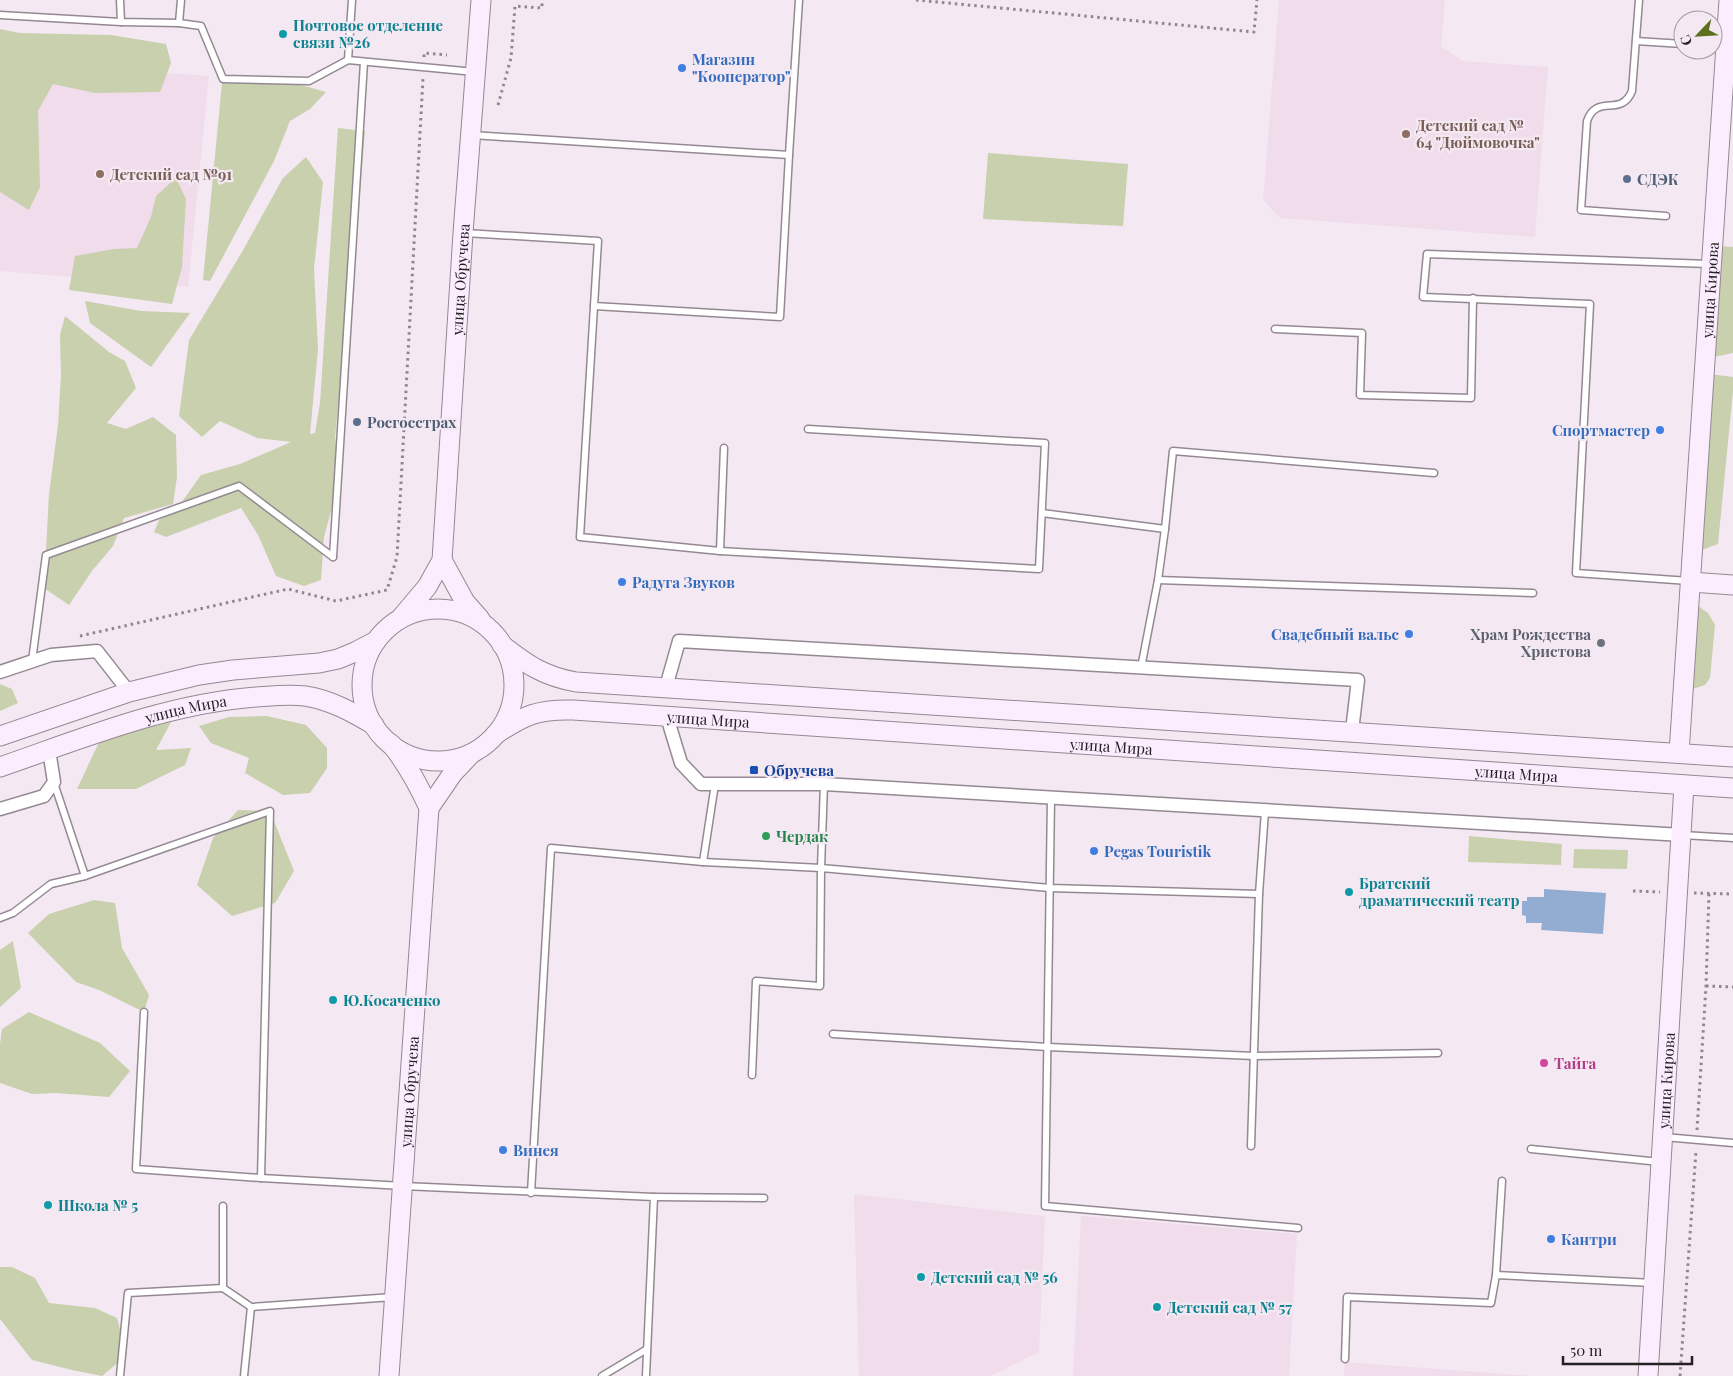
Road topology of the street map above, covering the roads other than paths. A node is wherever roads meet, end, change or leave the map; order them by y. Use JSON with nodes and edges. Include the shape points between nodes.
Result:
{"nodes":[{"id":1,"x":120,"y":0,"type":"edge"},
{"id":2,"x":181,"y":0,"type":"edge"},
{"id":3,"x":352,"y":0,"type":"edge"},
{"id":4,"x":481,"y":0,"type":"edge"},
{"id":5,"x":799,"y":0,"type":"edge"},
{"id":6,"x":1638,"y":0,"type":"edge"},
{"id":7,"x":1729,"y":0,"type":"edge"},
{"id":8,"x":0,"y":15,"type":"edge"},
{"id":9,"x":121,"y":22,"type":"junction"},
{"id":10,"x":179,"y":23,"type":"junction"},
{"id":11,"x":1636,"y":41,"type":"junction"},
{"id":12,"x":1673,"y":43,"type":"edge"},
{"id":13,"x":348,"y":60,"type":"junction"},
{"id":14,"x":364,"y":62,"type":"junction"},
{"id":15,"x":475,"y":72,"type":"junction"},
{"id":16,"x":470,"y":135,"type":"junction"},
{"id":17,"x":790,"y":155,"type":"junction"},
{"id":18,"x":1666,"y":216,"type":"dead end"},
{"id":19,"x":463,"y":233,"type":"junction"},
{"id":20,"x":1711,"y":264,"type":"junction"},
{"id":21,"x":1473,"y":298,"type":"junction"},
{"id":22,"x":594,"y":306,"type":"junction"},
{"id":23,"x":1275,"y":329,"type":"dead end"},
{"id":24,"x":808,"y":428,"type":"dead end"},
{"id":25,"x":724,"y":448,"type":"dead end"},
{"id":26,"x":1434,"y":473,"type":"dead end"},
{"id":27,"x":1042,"y":512,"type":"junction"},
{"id":28,"x":1165,"y":529,"type":"junction"},
{"id":29,"x":720,"y":551,"type":"junction"},
{"id":30,"x":442,"y":560,"type":"junction"},
{"id":31,"x":1158,"y":580,"type":"junction"},
{"id":32,"x":1691,"y":582,"type":"junction"},
{"id":33,"x":1733,"y":585,"type":"edge"},
{"id":34,"x":1532,"y":593,"type":"dead end"},
{"id":35,"x":400,"y":619,"type":"junction"},
{"id":36,"x":487,"y":627,"type":"junction"},
{"id":37,"x":376,"y":640,"type":"junction"},
{"id":38,"x":502,"y":645,"type":"junction"},
{"id":39,"x":32,"y":662,"type":"junction"},
{"id":40,"x":1141,"y":668,"type":"junction"},
{"id":41,"x":0,"y":672,"type":"edge"},
{"id":42,"x":666,"y":687,"type":"junction"},
{"id":43,"x":129,"y":692,"type":"junction"},
{"id":44,"x":667,"y":717,"type":"junction"},
{"id":45,"x":374,"y":725,"type":"junction"},
{"id":46,"x":1352,"y":731,"type":"junction"},
{"id":47,"x":496,"y":734,"type":"junction"},
{"id":48,"x":0,"y":736,"type":"edge"},
{"id":49,"x":391,"y":744,"type":"junction"},
{"id":50,"x":1546,"y":744,"type":"junction"},
{"id":51,"x":48,"y":750,"type":"junction"},
{"id":52,"x":473,"y":752,"type":"junction"},
{"id":53,"x":1679,"y":753,"type":"junction"},
{"id":54,"x":1733,"y":756,"type":"edge"},
{"id":55,"x":0,"y":767,"type":"edge"},
{"id":56,"x":1545,"y":774,"type":"junction"},
{"id":57,"x":54,"y":782,"type":"junction"},
{"id":58,"x":715,"y":784,"type":"junction"},
{"id":59,"x":824,"y":784,"type":"junction"},
{"id":60,"x":1684,"y":785,"type":"junction"},
{"id":61,"x":1733,"y":788,"type":"edge"},
{"id":62,"x":1051,"y":798,"type":"junction"},
{"id":63,"x":429,"y":808,"type":"junction"},
{"id":64,"x":0,"y":809,"type":"edge"},
{"id":65,"x":1265,"y":811,"type":"junction"},
{"id":66,"x":1682,"y":835,"type":"junction"},
{"id":67,"x":1733,"y":838,"type":"edge"},
{"id":68,"x":702,"y":862,"type":"junction"},
{"id":69,"x":821,"y":868,"type":"junction"},
{"id":70,"x":85,"y":876,"type":"junction"},
{"id":71,"x":1050,"y":888,"type":"junction"},
{"id":72,"x":1259,"y":894,"type":"junction"},
{"id":73,"x":0,"y":918,"type":"edge"},
{"id":74,"x":144,"y":1012,"type":"dead end"},
{"id":75,"x":833,"y":1034,"type":"dead end"},
{"id":76,"x":1048,"y":1046,"type":"junction"},
{"id":77,"x":1438,"y":1053,"type":"dead end"},
{"id":78,"x":1254,"y":1056,"type":"junction"},
{"id":79,"x":752,"y":1075,"type":"dead end"},
{"id":80,"x":1663,"y":1137,"type":"junction"},
{"id":81,"x":1733,"y":1143,"type":"edge"},
{"id":82,"x":1251,"y":1146,"type":"dead end"},
{"id":83,"x":1531,"y":1150,"type":"dead end"},
{"id":84,"x":1661,"y":1162,"type":"junction"},
{"id":85,"x":261,"y":1178,"type":"junction"},
{"id":86,"x":1502,"y":1181,"type":"dead end"},
{"id":87,"x":403,"y":1186,"type":"junction"},
{"id":88,"x":530,"y":1193,"type":"junction"},
{"id":89,"x":654,"y":1197,"type":"junction"},
{"id":90,"x":764,"y":1198,"type":"dead end"},
{"id":91,"x":222,"y":1206,"type":"dead end"},
{"id":92,"x":1298,"y":1228,"type":"dead end"},
{"id":93,"x":1496,"y":1274,"type":"junction"},
{"id":94,"x":1654,"y":1283,"type":"junction"},
{"id":95,"x":223,"y":1288,"type":"junction"},
{"id":96,"x":394,"y":1297,"type":"junction"},
{"id":97,"x":251,"y":1306,"type":"junction"},
{"id":98,"x":648,"y":1349,"type":"junction"},
{"id":99,"x":1345,"y":1359,"type":"dead end"},
{"id":100,"x":120,"y":1376,"type":"edge"},
{"id":101,"x":244,"y":1376,"type":"edge"},
{"id":102,"x":389,"y":1376,"type":"edge"},
{"id":103,"x":602,"y":1376,"type":"edge"},
{"id":104,"x":646,"y":1376,"type":"edge"},
{"id":105,"x":1648,"y":1376,"type":"edge"}],
"edges":[{"from":1,"to":9,"type":"lane"},
{"from":2,"to":10,"type":"lane"},
{"from":3,"to":13,"type":"lane"},
{"from":4,"to":15,"type":"main road","name":"улица Обручева"},
{"from":5,"to":17,"type":"lane"},
{"from":6,"to":11,"type":"lane"},
{"from":7,"to":20,"type":"main road","name":"улица Кирова","via":[[1722,47]]},
{"from":8,"to":9,"type":"lane"},
{"from":9,"to":10,"type":"lane"},
{"from":10,"to":13,"type":"lane","via":[[200,26],[223,79],[309,82]]},
{"from":11,"to":12,"type":"lane"},
{"from":11,"to":18,"type":"lane","via":[[1630,97],[1616,106],[1596,107],[1589,114],[1581,210]]},
{"from":13,"to":14,"type":"lane"},
{"from":14,"to":15,"type":"lane"},
{"from":14,"to":39,"type":"lane","via":[[333,557],[240,486],[46,555]]},
{"from":15,"to":16,"type":"main road","name":"улица Обручева"},
{"from":16,"to":17,"type":"lane"},
{"from":16,"to":19,"type":"main road","name":"улица Обручева"},
{"from":17,"to":22,"type":"lane","via":[[780,317]]},
{"from":19,"to":22,"type":"lane","via":[[598,241]]},
{"from":19,"to":30,"type":"main road","name":"улица Обручева"},
{"from":20,"to":21,"type":"lane","via":[[1427,254],[1423,297]]},
{"from":20,"to":32,"type":"main road","name":"улица Кирова"},
{"from":21,"to":23,"type":"lane","via":[[1471,398],[1360,395],[1362,333]]},
{"from":21,"to":32,"type":"lane","via":[[1590,304],[1576,573]]},
{"from":22,"to":29,"type":"lane","via":[[580,537]]},
{"from":24,"to":27,"type":"lane","via":[[1045,443]]},
{"from":25,"to":29,"type":"lane"},
{"from":26,"to":28,"type":"lane","via":[[1173,451]]},
{"from":27,"to":28,"type":"lane"},
{"from":27,"to":29,"type":"lane","via":[[1039,569]]},
{"from":28,"to":31,"type":"lane"},
{"from":30,"to":35,"type":"main road","name":"улица Обручева","via":[[427,587]]},
{"from":30,"to":36,"type":"main road","via":[[465,602]]},
{"from":31,"to":34,"type":"lane"},
{"from":31,"to":40,"type":"lane"},
{"from":32,"to":33,"type":"main road"},
{"from":32,"to":53,"type":"main road","name":"улица Кирова"},
{"from":35,"to":36,"type":"main road","via":[[422,611],[445,609],[474,618]]},
{"from":35,"to":37,"type":"main road"},
{"from":36,"to":38,"type":"main road"},
{"from":37,"to":43,"type":"main road","name":"улица Мира","via":[[338,659],[200,675]]},
{"from":37,"to":45,"type":"main road","via":[[363,674],[362,692]]},
{"from":38,"to":42,"type":"main road","name":"улица Мира","via":[[554,678]]},
{"from":38,"to":47,"type":"main road","via":[[514,684],[509,710]]},
{"from":39,"to":41,"type":"street"},
{"from":39,"to":43,"type":"street","via":[[51,655],[97,651]]},
{"from":40,"to":42,"type":"street","via":[[679,641]]},
{"from":40,"to":46,"type":"street","via":[[1358,680]]},
{"from":42,"to":46,"type":"main road","name":"улица Мира"},
{"from":43,"to":48,"type":"main road","name":"улица Мира"},
{"from":44,"to":47,"type":"main road","name":"улица Мира","via":[[554,710],[521,718]]},
{"from":44,"to":56,"type":"main road","name":"улица Мира"},
{"from":44,"to":58,"type":"street","via":[[681,763],[701,784]]},
{"from":45,"to":49,"type":"main road"},
{"from":45,"to":51,"type":"main road","name":"улица Мира","via":[[336,704],[303,696],[269,696],[140,718]]},
{"from":46,"to":50,"type":"main road","name":"улица Мира"},
{"from":47,"to":52,"type":"main road"},
{"from":49,"to":52,"type":"main road","via":[[413,756],[431,760],[450,760]]},
{"from":49,"to":63,"type":"main road","name":"улица Обручева","via":[[408,765]]},
{"from":50,"to":53,"type":"main road","name":"улица Мира"},
{"from":50,"to":56,"type":"main road"},
{"from":51,"to":55,"type":"main road","name":"улица Мира"},
{"from":51,"to":57,"type":"street"},
{"from":52,"to":63,"type":"main road","name":"улица Обручева","via":[[453,772]]},
{"from":53,"to":54,"type":"main road","name":"улица Мира"},
{"from":56,"to":60,"type":"main road","name":"улица Мира"},
{"from":57,"to":64,"type":"street","via":[[44,796]]},
{"from":57,"to":70,"type":"lane"},
{"from":58,"to":59,"type":"street"},
{"from":58,"to":68,"type":"lane"},
{"from":59,"to":62,"type":"street"},
{"from":59,"to":69,"type":"lane"},
{"from":60,"to":61,"type":"main road","name":"улица Мира"},
{"from":60,"to":66,"type":"main road","name":"улица Кирова"},
{"from":62,"to":65,"type":"street"},
{"from":62,"to":71,"type":"lane"},
{"from":63,"to":87,"type":"main road","name":"улица Обручева"},
{"from":65,"to":66,"type":"street"},
{"from":65,"to":72,"type":"lane"},
{"from":66,"to":67,"type":"lane"},
{"from":66,"to":80,"type":"main road","name":"улица Кирова"},
{"from":68,"to":69,"type":"lane"},
{"from":68,"to":88,"type":"lane","via":[[551,848]]},
{"from":69,"to":71,"type":"lane"},
{"from":69,"to":79,"type":"lane","via":[[820,986],[756,981]]},
{"from":70,"to":73,"type":"lane","via":[[51,884],[13,913]]},
{"from":70,"to":85,"type":"lane","via":[[270,811]]},
{"from":71,"to":72,"type":"lane"},
{"from":71,"to":76,"type":"lane"},
{"from":72,"to":78,"type":"lane"},
{"from":74,"to":85,"type":"lane","via":[[136,1169]]},
{"from":75,"to":76,"type":"lane"},
{"from":76,"to":78,"type":"lane"},
{"from":76,"to":92,"type":"lane","via":[[1045,1206]]},
{"from":77,"to":78,"type":"lane"},
{"from":78,"to":82,"type":"lane"},
{"from":80,"to":81,"type":"lane"},
{"from":80,"to":84,"type":"main road","name":"улица Кирова"},
{"from":83,"to":84,"type":"lane"},
{"from":84,"to":94,"type":"main road","name":"улица Кирова"},
{"from":85,"to":87,"type":"lane"},
{"from":86,"to":93,"type":"lane"},
{"from":87,"to":88,"type":"lane"},
{"from":87,"to":96,"type":"main road","name":"улица Обручева"},
{"from":88,"to":89,"type":"lane"},
{"from":89,"to":90,"type":"lane"},
{"from":89,"to":98,"type":"lane"},
{"from":91,"to":95,"type":"lane"},
{"from":93,"to":94,"type":"lane"},
{"from":93,"to":99,"type":"lane","via":[[1491,1303],[1347,1297]]},
{"from":94,"to":105,"type":"main road","name":"улица Кирова"},
{"from":95,"to":97,"type":"lane"},
{"from":95,"to":100,"type":"lane","via":[[128,1293]]},
{"from":96,"to":97,"type":"lane"},
{"from":96,"to":102,"type":"main road","name":"улица Обручева"},
{"from":97,"to":101,"type":"lane"},
{"from":98,"to":103,"type":"lane"},
{"from":98,"to":104,"type":"lane"}]}
